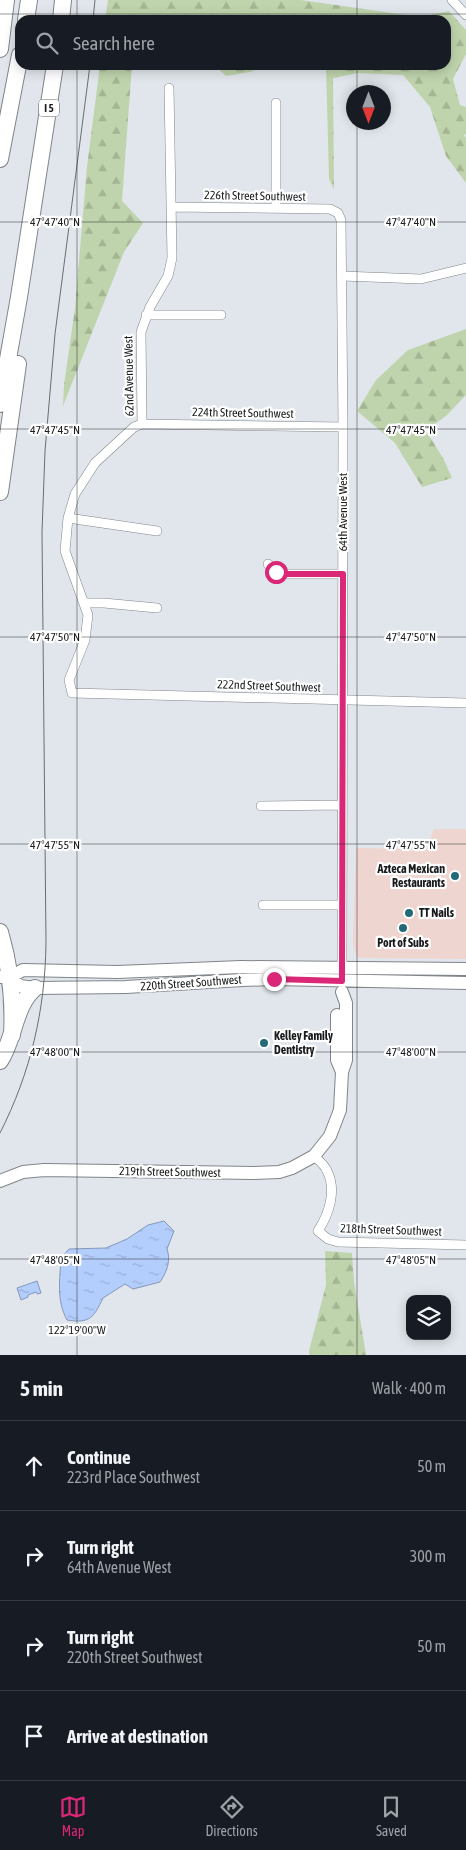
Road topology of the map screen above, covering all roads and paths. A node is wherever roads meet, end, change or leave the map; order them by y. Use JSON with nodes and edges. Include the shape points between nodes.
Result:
{"nodes":[{"id":1,"x":6,"y":0,"type":"edge"},
{"id":2,"x":29,"y":0,"type":"edge"},
{"id":3,"x":63,"y":0,"type":"edge"},
{"id":4,"x":452,"y":0,"type":"edge"},
{"id":5,"x":27,"y":15,"type":"edge"},
{"id":6,"x":62,"y":15,"type":"edge"},
{"id":7,"x":466,"y":15,"type":"edge"},
{"id":8,"x":0,"y":49,"type":"edge"},
{"id":9,"x":17,"y":70,"type":"edge"},
{"id":10,"x":54,"y":70,"type":"edge"},
{"id":11,"x":169,"y":88,"type":"dead end"},
{"id":12,"x":276,"y":103,"type":"dead end"},
{"id":13,"x":0,"y":159,"type":"edge"},
{"id":14,"x":171,"y":207,"type":"junction"},
{"id":15,"x":276,"y":208,"type":"junction"},
{"id":16,"x":338,"y":213,"type":"joint"},
{"id":17,"x":466,"y":268,"type":"edge"},
{"id":18,"x":342,"y":276,"type":"junction"},
{"id":19,"x":19,"y":297,"type":"junction"},
{"id":20,"x":146,"y":315,"type":"junction"},
{"id":21,"x":221,"y":315,"type":"dead end"},
{"id":22,"x":0,"y":404,"type":"edge"},
{"id":23,"x":142,"y":424,"type":"junction"},
{"id":24,"x":343,"y":427,"type":"junction"},
{"id":25,"x":0,"y":492,"type":"edge"},
{"id":26,"x":68,"y":518,"type":"junction"},
{"id":27,"x":157,"y":531,"type":"dead end"},
{"id":28,"x":268,"y":564,"type":"dead end"},
{"id":29,"x":343,"y":574,"type":"junction"},
{"id":30,"x":85,"y":603,"type":"junction"},
{"id":31,"x":157,"y":608,"type":"dead end"},
{"id":32,"x":72,"y":694,"type":"joint"},
{"id":33,"x":342,"y":701,"type":"junction"},
{"id":34,"x":466,"y":703,"type":"edge"},
{"id":35,"x":342,"y":805,"type":"junction"},
{"id":36,"x":261,"y":806,"type":"dead end"},
{"id":37,"x":263,"y":905,"type":"dead end"},
{"id":38,"x":341,"y":905,"type":"junction"},
{"id":39,"x":0,"y":932,"type":"edge"},
{"id":40,"x":466,"y":969,"type":"edge"},
{"id":41,"x":5,"y":977,"type":"edge"},
{"id":42,"x":342,"y":980,"type":"junction"},
{"id":43,"x":466,"y":983,"type":"edge"},
{"id":44,"x":35,"y":988,"type":"junction"},
{"id":45,"x":12,"y":1035,"type":"junction"},
{"id":46,"x":0,"y":1061,"type":"edge"},
{"id":47,"x":314,"y":1156,"type":"junction"},
{"id":48,"x":0,"y":1181,"type":"edge"},
{"id":49,"x":466,"y":1245,"type":"edge"}],
"edges":[{"from":1,"to":8,"type":"highway"},
{"from":2,"to":5,"type":"highway"},
{"from":3,"to":6,"type":"highway"},
{"from":4,"to":7,"type":"street"},
{"from":9,"to":13,"type":"highway"},
{"from":10,"to":19,"type":"highway","number":"I 5"},
{"from":11,"to":14,"type":"street","name":"62nd Avenue West"},
{"from":12,"to":15,"type":"street"},
{"from":14,"to":15,"type":"street","name":"226th Street Southwest"},
{"from":14,"to":20,"type":"street","name":"62nd Avenue West","via":[[170,270]]},
{"from":15,"to":16,"type":"street","name":"226th Street Southwest","via":[[330,209]]},
{"from":16,"to":18,"type":"street","name":"64th Avenue West","via":[[341,220]]},
{"from":17,"to":18,"type":"street","via":[[421,279]]},
{"from":18,"to":24,"type":"street","name":"64th Avenue West"},
{"from":19,"to":22,"type":"highway","number":"I 5"},
{"from":19,"to":25,"type":"highway","via":[[23,337]]},
{"from":20,"to":21,"type":"street"},
{"from":20,"to":23,"type":"street","name":"62nd Avenue West","via":[[140,339]]},
{"from":23,"to":24,"type":"street","name":"224th Street Southwest"},
{"from":23,"to":26,"type":"street","name":"62nd Avenue West","via":[[95,463],[75,494]]},
{"from":24,"to":29,"type":"street","name":"64th Avenue West"},
{"from":26,"to":27,"type":"street"},
{"from":26,"to":30,"type":"street","name":"62nd Avenue West","via":[[65,551]]},
{"from":28,"to":29,"type":"street","via":[[283,574]]},
{"from":29,"to":33,"type":"street","name":"64th Avenue West"},
{"from":30,"to":31,"type":"street"},
{"from":30,"to":32,"type":"street","name":"62nd Avenue West","via":[[88,615],[85,640],[69,680]]},
{"from":32,"to":33,"type":"street","name":"222nd Street Southwest"},
{"from":33,"to":34,"type":"street","name":"222nd Street Southwest"},
{"from":33,"to":35,"type":"street","name":"64th Avenue West"},
{"from":35,"to":36,"type":"street"},
{"from":35,"to":38,"type":"street","name":"64th Avenue West"},
{"from":37,"to":38,"type":"street"},
{"from":38,"to":42,"type":"street","name":"64th Avenue West"},
{"from":39,"to":41,"type":"highway","via":[[6,951]]},
{"from":40,"to":42,"type":"main road","name":"220th Street Southwest"},
{"from":41,"to":42,"type":"main road","name":"220th Street Southwest","via":[[23,970],[116,972],[241,967]]},
{"from":41,"to":44,"type":"main road","name":"220th Street Southwest","via":[[20,986]]},
{"from":41,"to":45,"type":"highway","via":[[13,1007]]},
{"from":42,"to":43,"type":"main road","name":"220th Street Southwest"},
{"from":42,"to":44,"type":"main road","name":"220th Street Southwest","via":[[242,980],[126,987]]},
{"from":42,"to":47,"type":"main road","name":"64th Avenue West","via":[[346,1003],[342,1098],[330,1136]]},
{"from":44,"to":45,"type":"highway","via":[[23,1004]]},
{"from":45,"to":46,"type":"highway"},
{"from":47,"to":48,"type":"main road","name":"219th Street Southwest","via":[[279,1172],[44,1170],[23,1172]]},
{"from":47,"to":49,"type":"street","name":"218th Street Southwest","via":[[327,1170],[331,1186],[327,1217],[318,1231],[328,1238],[338,1242]]}]}
